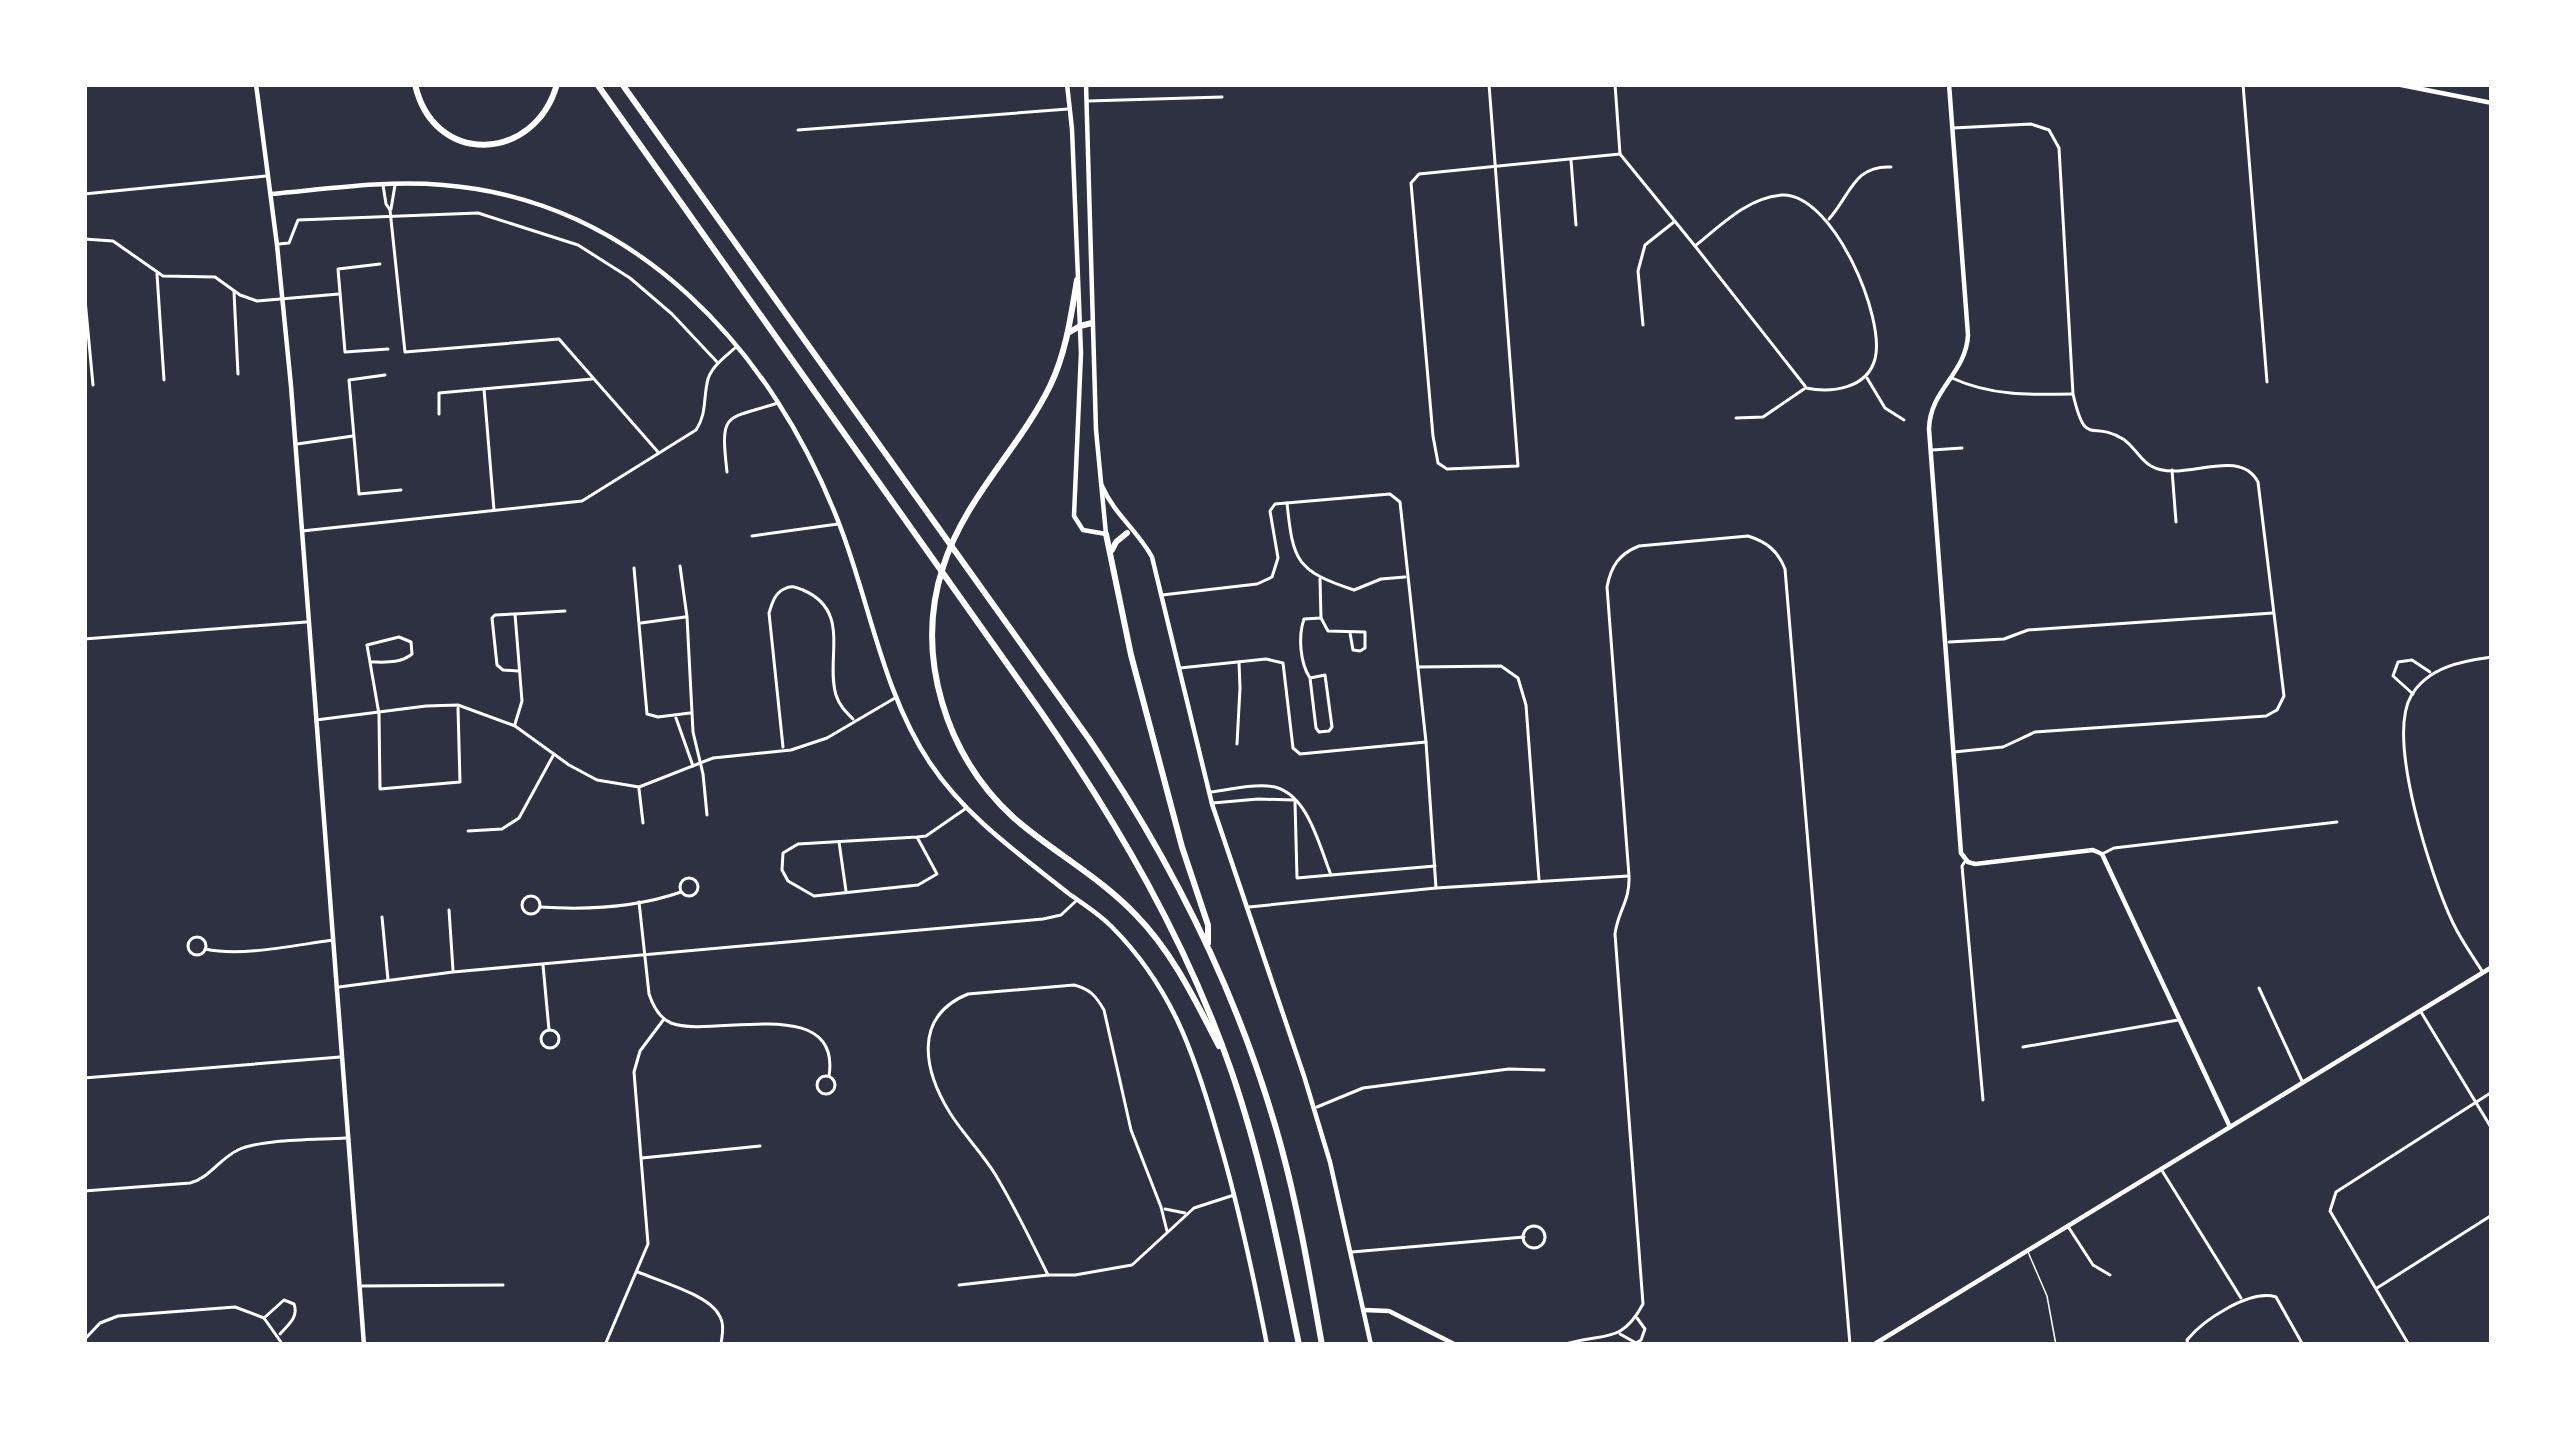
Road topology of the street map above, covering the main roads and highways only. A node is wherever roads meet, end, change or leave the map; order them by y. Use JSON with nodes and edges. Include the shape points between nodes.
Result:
{"nodes":[{"id":1,"x":415,"y":84,"type":"edge"},
{"id":2,"x":557,"y":84,"type":"edge"},
{"id":3,"x":597,"y":84,"type":"edge"},
{"id":4,"x":622,"y":84,"type":"edge"},
{"id":5,"x":1077,"y":280,"type":"road end"},
{"id":6,"x":1092,"y":323,"type":"road end"},
{"id":7,"x":1067,"y":333,"type":"junction"},
{"id":8,"x":1127,"y":533,"type":"road end"},
{"id":9,"x":1106,"y":534,"type":"road end"},
{"id":10,"x":1110,"y":553,"type":"junction"},
{"id":11,"x":1208,"y":947,"type":"junction"},
{"id":12,"x":1230,"y":1068,"type":"junction"},
{"id":13,"x":1298,"y":1345,"type":"edge"},
{"id":14,"x":1322,"y":1345,"type":"edge"}],
"edges":[{"from":1,"to":2,"type":"highway","via":[[436,128],[478,145],[521,136],[540,121]]},
{"from":3,"to":12,"type":"highway","via":[[1086,777],[1167,918]]},
{"from":4,"to":11,"type":"highway","via":[[1100,756]]},
{"from":5,"to":7,"type":"highway"},
{"from":6,"to":7,"type":"highway"},
{"from":7,"to":12,"type":"highway","via":[[1049,387],[943,565],[932,640],[937,682],[944,712],[987,790],[1153,933]]},
{"from":8,"to":10,"type":"highway"},
{"from":9,"to":10,"type":"highway"},
{"from":10,"to":11,"type":"highway"},
{"from":11,"to":14,"type":"highway","via":[[1280,1143]]},
{"from":12,"to":13,"type":"highway","via":[[1265,1184]]}]}
